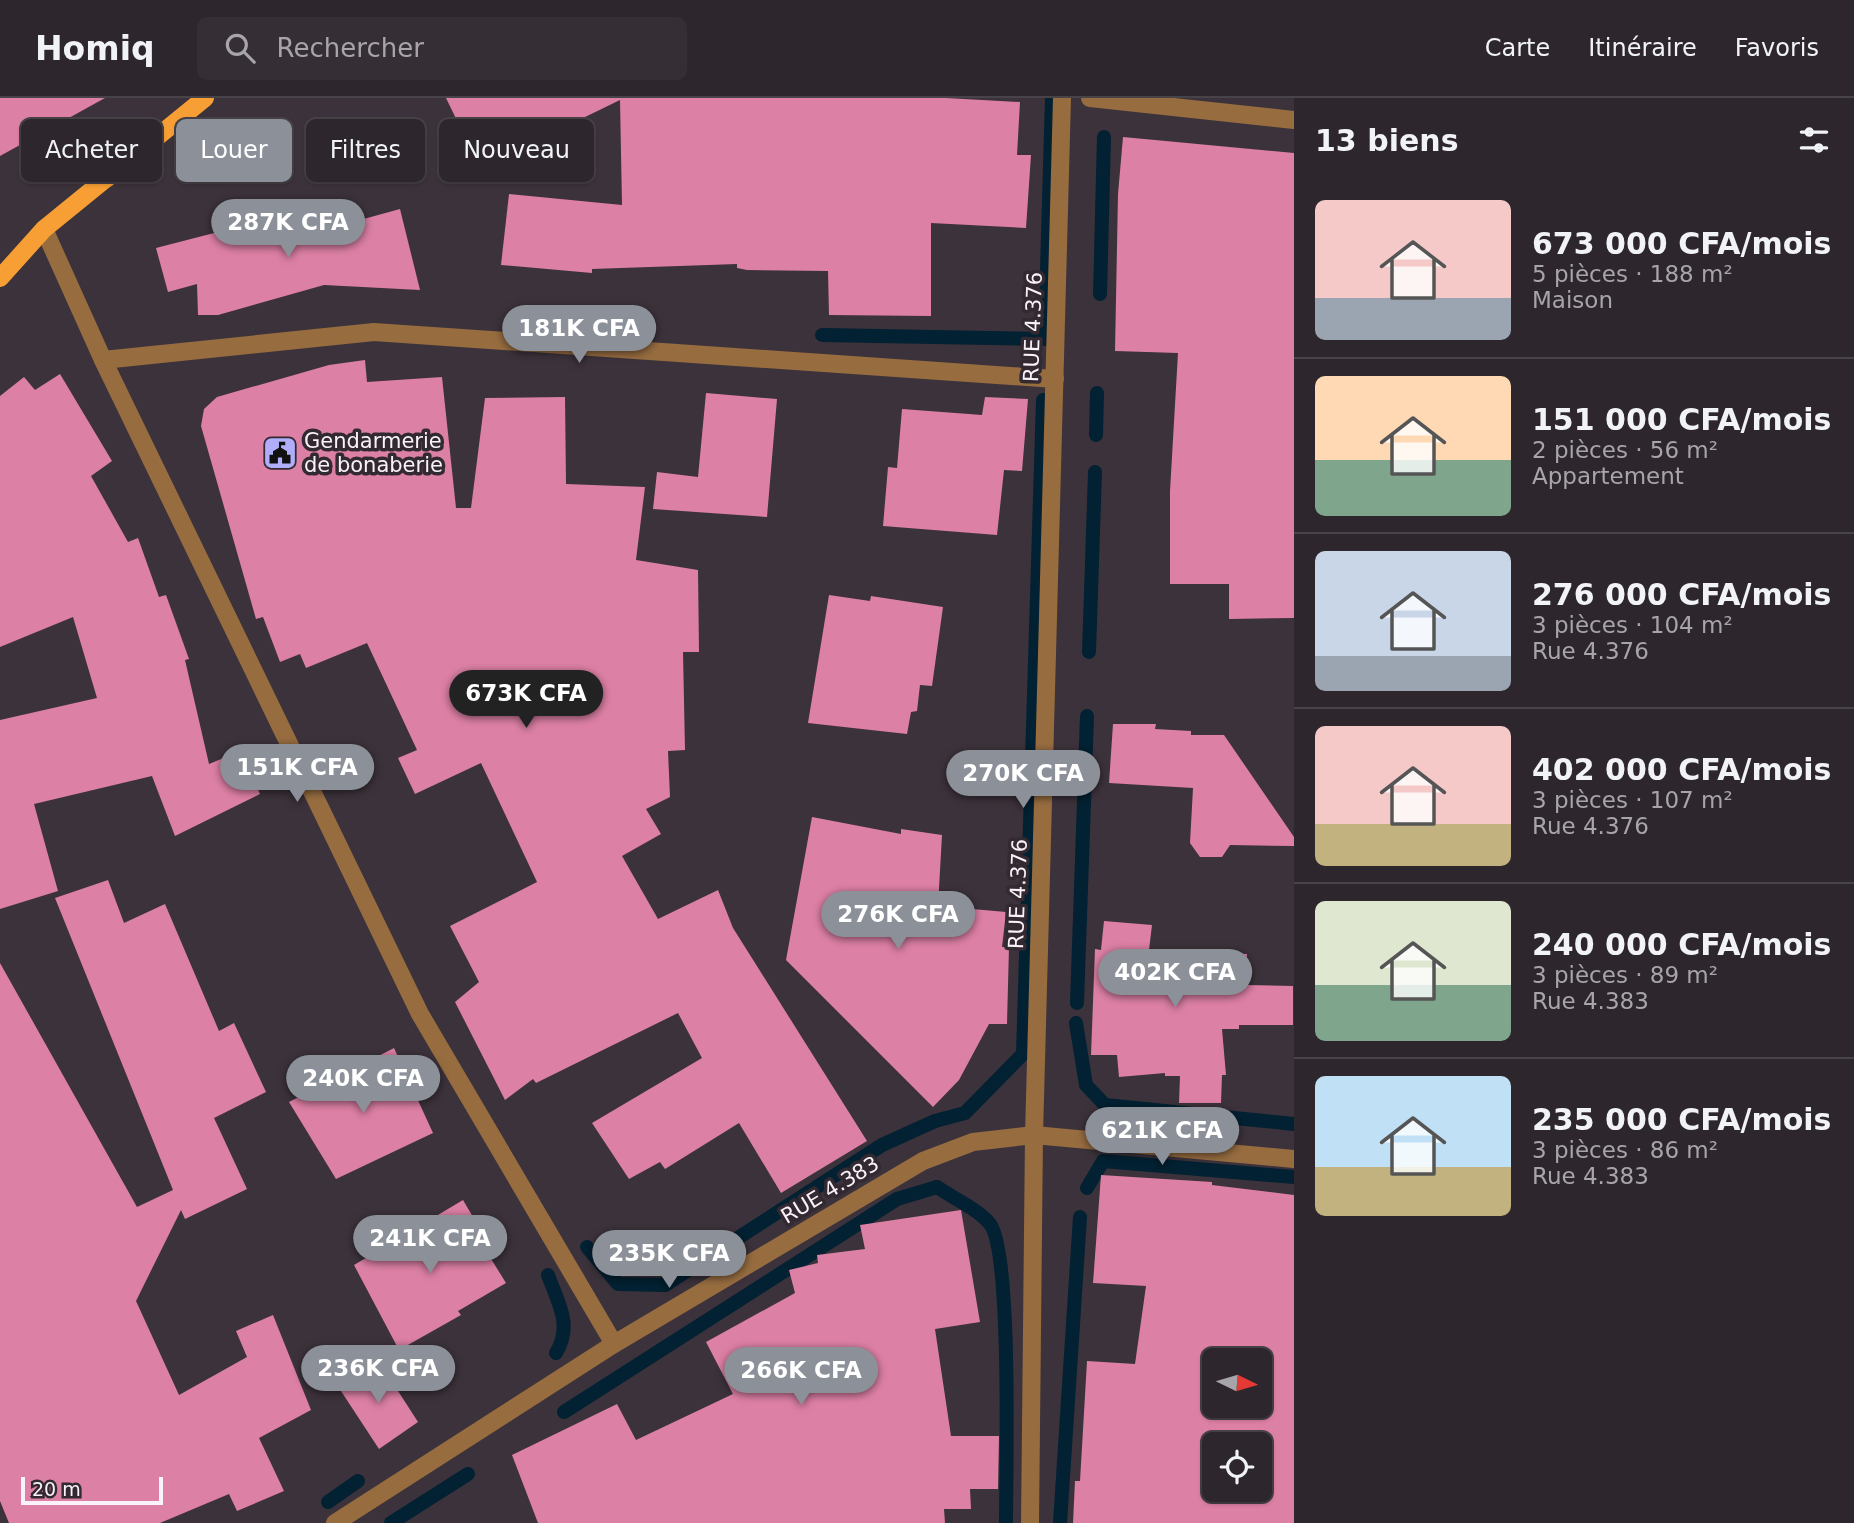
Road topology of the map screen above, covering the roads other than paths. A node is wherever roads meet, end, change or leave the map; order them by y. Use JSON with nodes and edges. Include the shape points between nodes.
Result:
{"nodes":[{"id":1,"x":205,"y":98,"type":"edge"},
{"id":2,"x":1062,"y":98,"type":"edge"},
{"id":3,"x":1090,"y":98,"type":"edge"},
{"id":4,"x":1294,"y":120,"type":"edge"},
{"id":5,"x":162,"y":133,"type":"edge"},
{"id":6,"x":102,"y":182,"type":"edge"},
{"id":7,"x":44,"y":229,"type":"junction"},
{"id":8,"x":0,"y":278,"type":"edge"},
{"id":9,"x":103,"y":360,"type":"junction"},
{"id":10,"x":1055,"y":379,"type":"junction"},
{"id":11,"x":1034,"y":1135,"type":"junction"},
{"id":12,"x":1294,"y":1159,"type":"edge"},
{"id":13,"x":614,"y":1344,"type":"junction"},
{"id":14,"x":335,"y":1523,"type":"edge"},
{"id":15,"x":1030,"y":1523,"type":"edge"}],
"edges":[{"from":1,"to":5,"type":"main road"},
{"from":2,"to":10,"type":"street","name":"RUE 4.376"},
{"from":3,"to":4,"type":"street"},
{"from":6,"to":7,"type":"main road"},
{"from":7,"to":8,"type":"main road"},
{"from":7,"to":9,"type":"street"},
{"from":9,"to":10,"type":"street","via":[[374,332]]},
{"from":9,"to":13,"type":"street","via":[[420,1014]]},
{"from":10,"to":11,"type":"street","name":"RUE 4.376"},
{"from":11,"to":12,"type":"street","name":"RUE 4.383"},
{"from":11,"to":13,"type":"street","name":"RUE 4.383","via":[[973,1142],[923,1161]]},
{"from":11,"to":15,"type":"street","name":"RUE 4.376"},
{"from":13,"to":14,"type":"street","name":"RUE 4.383"}]}
